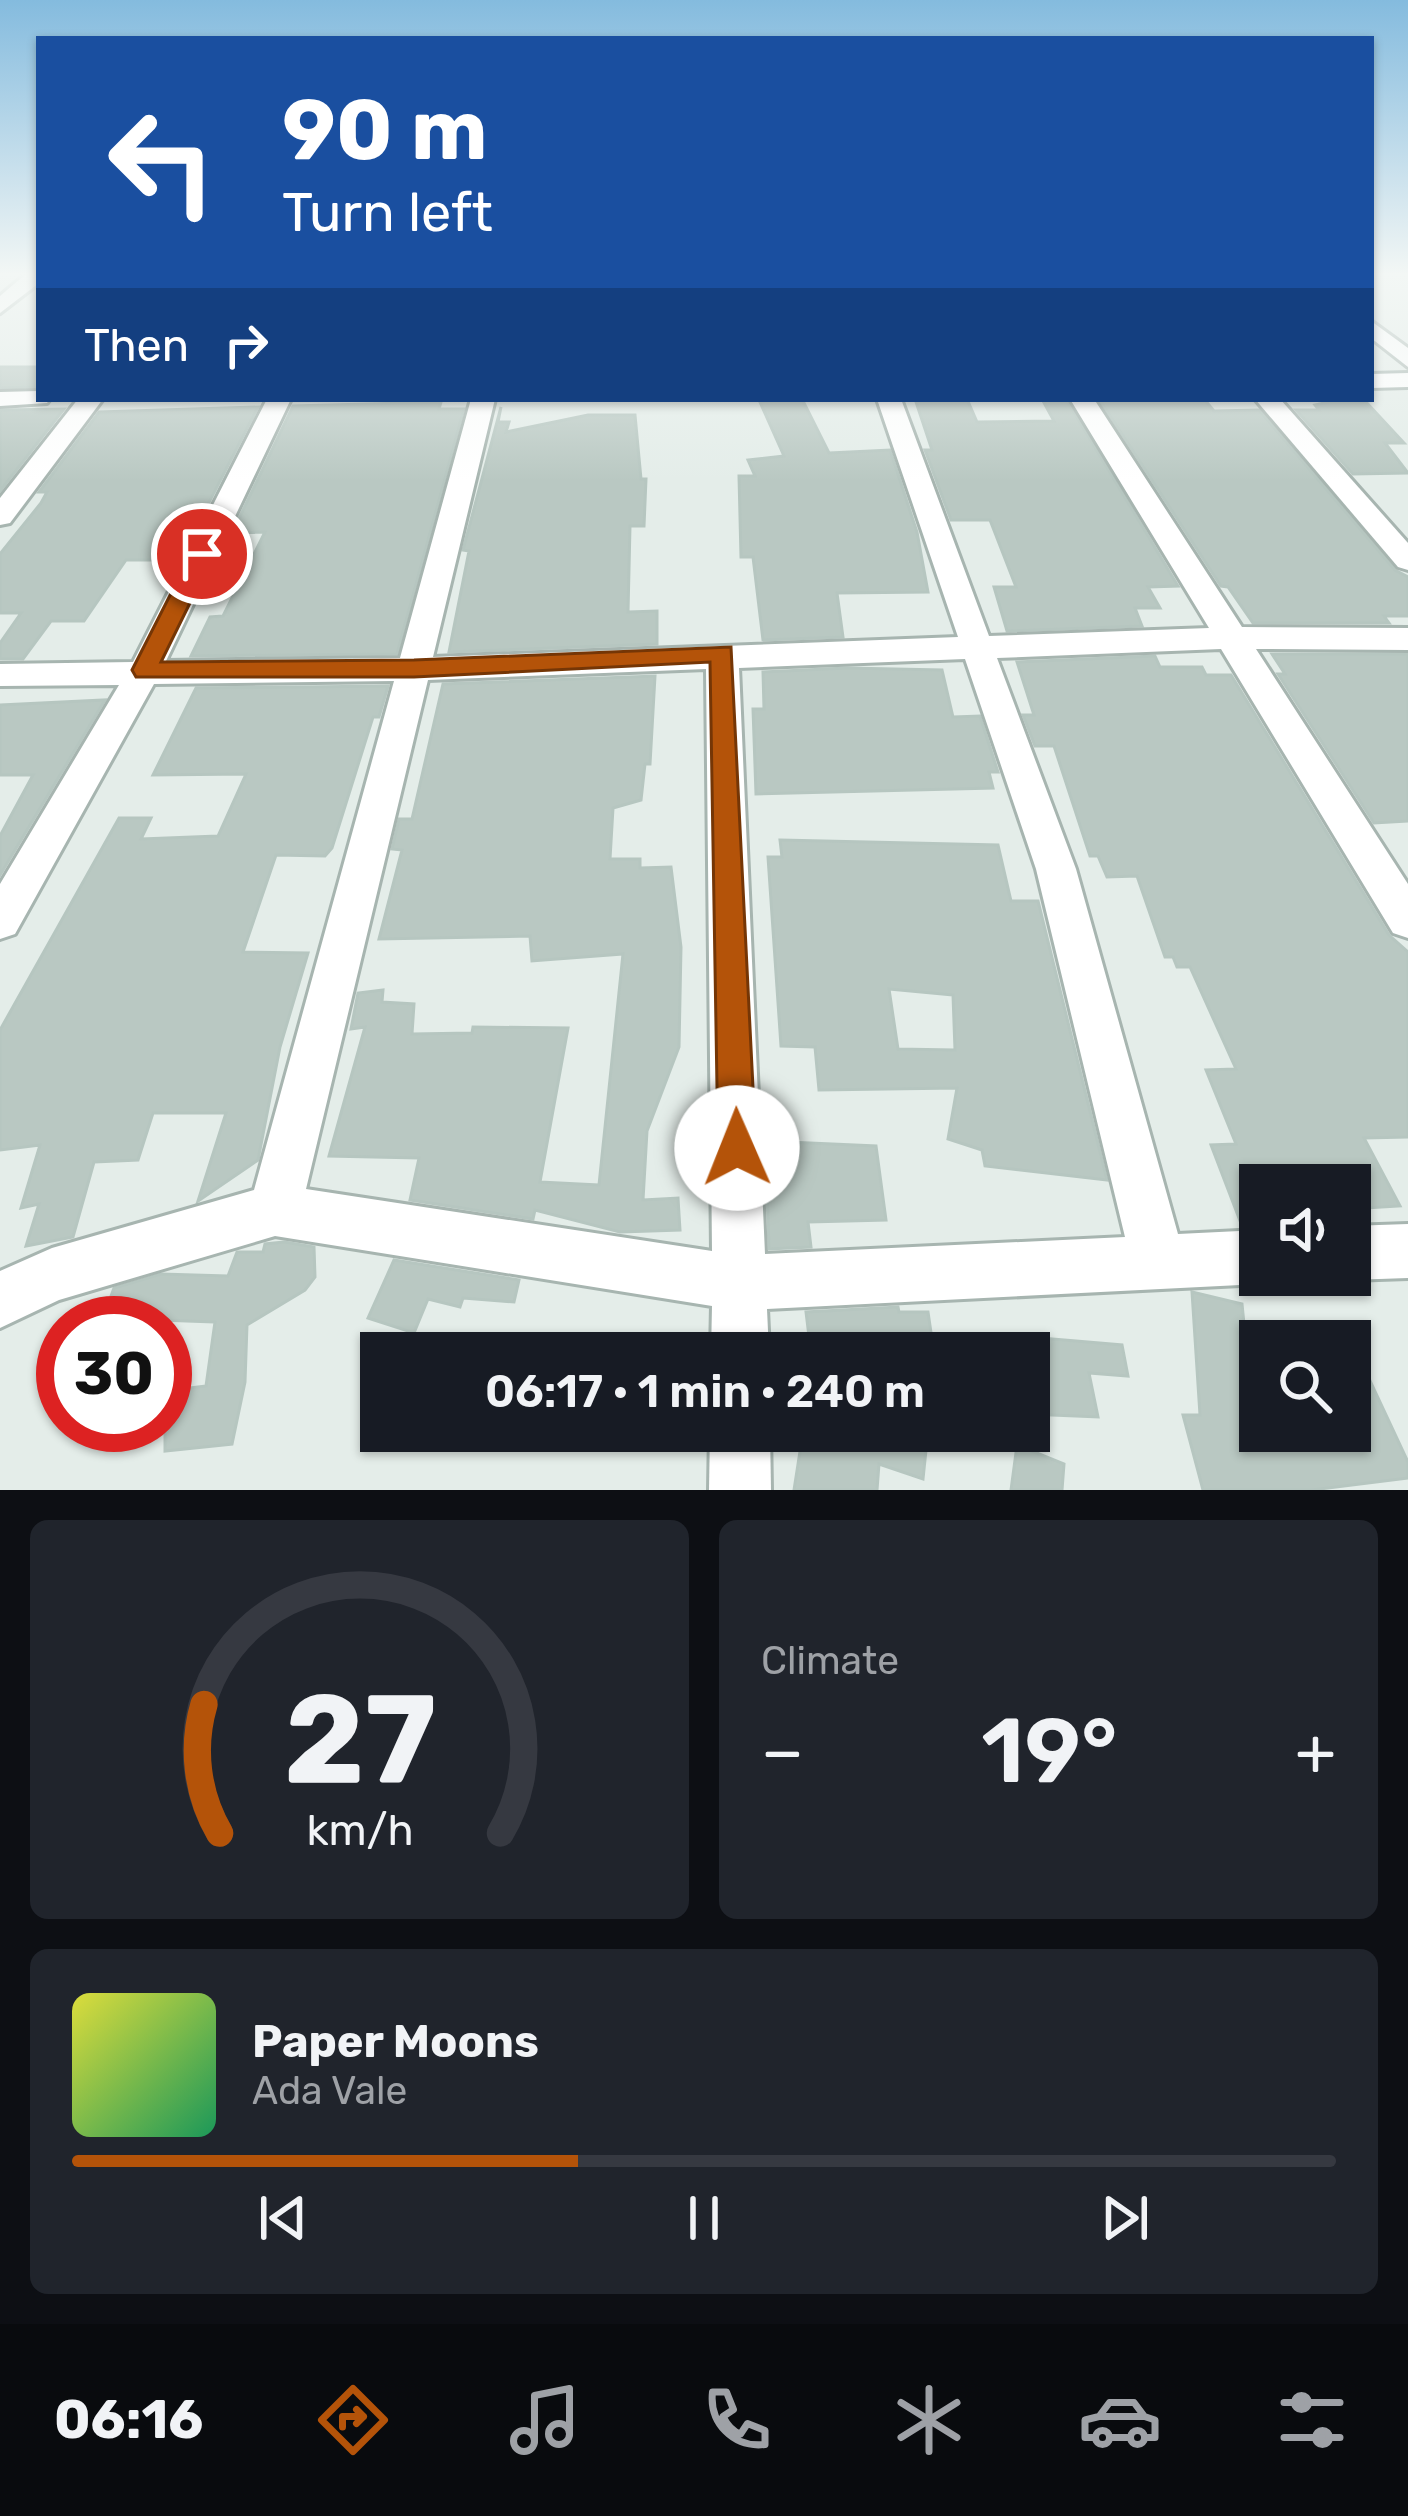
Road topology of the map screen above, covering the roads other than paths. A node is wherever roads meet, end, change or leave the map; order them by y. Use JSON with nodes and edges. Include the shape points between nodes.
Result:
{"nodes":[{"id":1,"x":1408,"y":380,"type":"edge"},
{"id":2,"x":1374,"y":381,"type":"edge"},
{"id":3,"x":36,"y":398,"type":"edge"},
{"id":4,"x":0,"y":399,"type":"edge"},
{"id":5,"x":89,"y":402,"type":"edge"},
{"id":6,"x":279,"y":402,"type":"edge"},
{"id":7,"x":482,"y":402,"type":"edge"},
{"id":8,"x":890,"y":402,"type":"edge"},
{"id":9,"x":1084,"y":402,"type":"edge"},
{"id":10,"x":1270,"y":402,"type":"edge"},
{"id":11,"x":0,"y":518,"type":"edge"},
{"id":12,"x":1408,"y":561,"type":"edge"},
{"id":13,"x":1227,"y":638,"type":"junction"},
{"id":14,"x":1408,"y":639,"type":"edge"},
{"id":15,"x":978,"y":645,"type":"junction"},
{"id":16,"x":722,"y":653,"type":"junction"},
{"id":17,"x":414,"y":669,"type":"junction"},
{"id":18,"x":145,"y":670,"type":"junction"},
{"id":19,"x":0,"y":675,"type":"edge"},
{"id":20,"x":1408,"y":920,"type":"edge"},
{"id":21,"x":0,"y":921,"type":"edge"},
{"id":22,"x":275,"y":1210,"type":"junction"},
{"id":23,"x":1408,"y":1251,"type":"edge"},
{"id":24,"x":1371,"y":1252,"type":"edge"},
{"id":25,"x":1239,"y":1258,"type":"edge"},
{"id":26,"x":1158,"y":1260,"type":"junction"},
{"id":27,"x":740,"y":1283,"type":"junction"},
{"id":28,"x":0,"y":1300,"type":"edge"},
{"id":29,"x":740,"y":1332,"type":"edge"},
{"id":30,"x":740,"y":1452,"type":"edge"},
{"id":31,"x":740,"y":1490,"type":"edge"}],
"edges":[{"from":1,"to":2,"type":"street"},
{"from":3,"to":4,"type":"street"},
{"from":5,"to":11,"type":"street"},
{"from":6,"to":18,"type":"street"},
{"from":7,"to":17,"type":"street"},
{"from":8,"to":15,"type":"street"},
{"from":9,"to":13,"type":"street"},
{"from":10,"to":12,"type":"street"},
{"from":13,"to":14,"type":"street"},
{"from":13,"to":15,"type":"street"},
{"from":13,"to":20,"type":"street"},
{"from":15,"to":16,"type":"street"},
{"from":15,"to":26,"type":"street","via":[[1056,869]]},
{"from":16,"to":17,"type":"street"},
{"from":16,"to":27,"type":"street"},
{"from":17,"to":18,"type":"street"},
{"from":17,"to":22,"type":"street"},
{"from":18,"to":19,"type":"street"},
{"from":18,"to":21,"type":"street"},
{"from":22,"to":27,"type":"street"},
{"from":22,"to":28,"type":"street","via":[[52,1275]]},
{"from":23,"to":24,"type":"street"},
{"from":25,"to":26,"type":"street"},
{"from":26,"to":27,"type":"street"},
{"from":27,"to":29,"type":"street"},
{"from":30,"to":31,"type":"street"}]}
